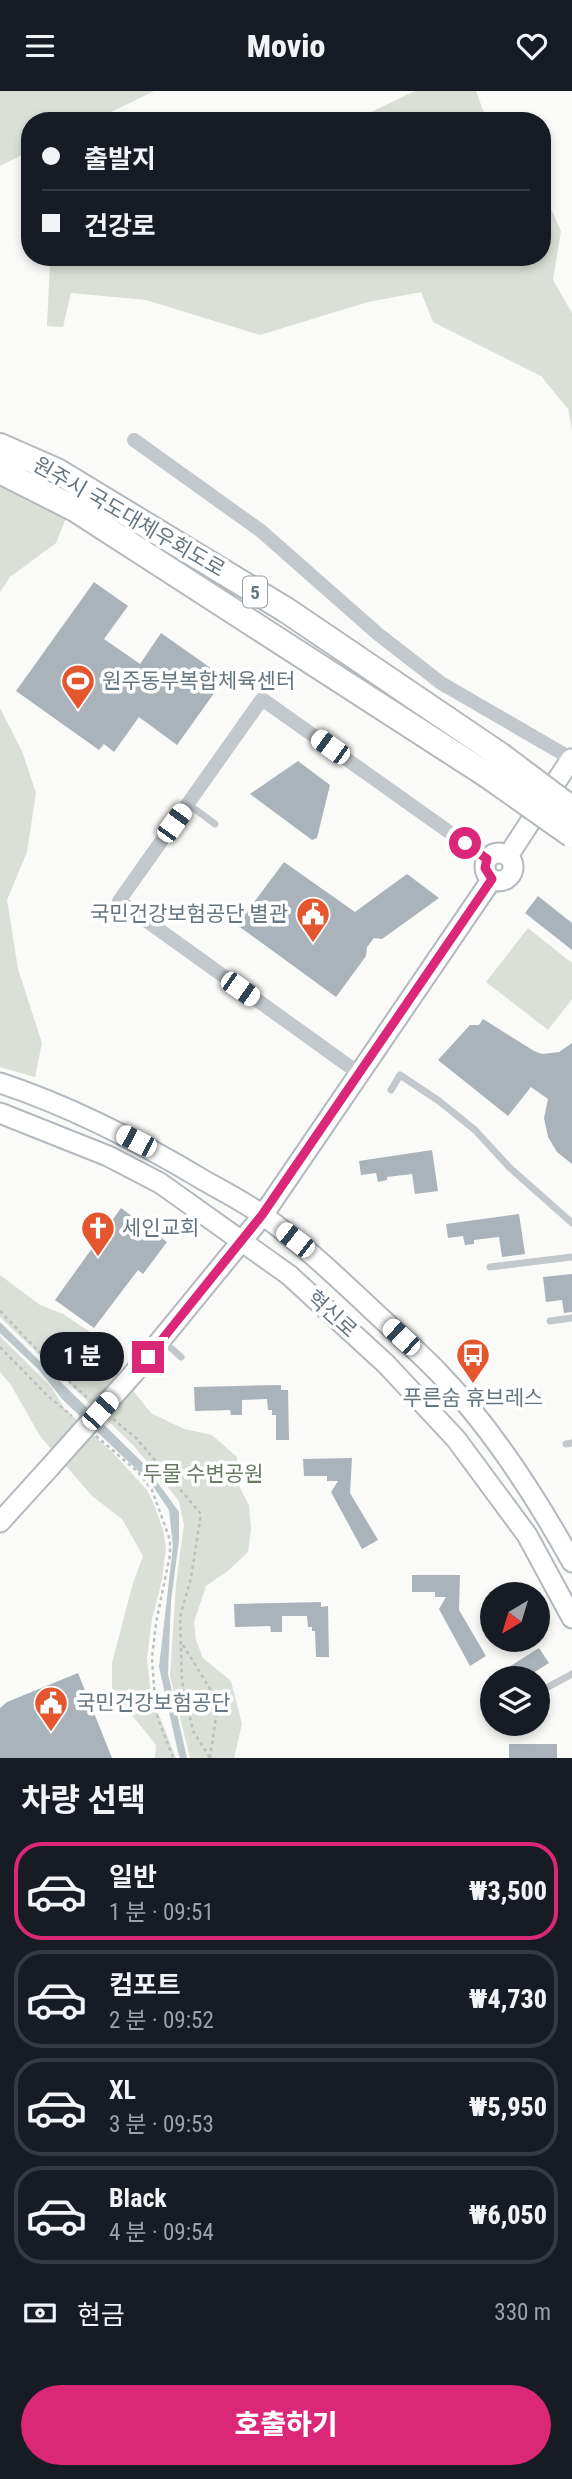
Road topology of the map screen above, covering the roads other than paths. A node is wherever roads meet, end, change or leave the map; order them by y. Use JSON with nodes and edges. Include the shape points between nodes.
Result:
{"nodes":[{"id":1,"x":134,"y":440,"type":"dead end"},
{"id":2,"x":0,"y":446,"type":"edge"},
{"id":3,"x":0,"y":471,"type":"edge"},
{"id":4,"x":572,"y":758,"type":"edge"},
{"id":5,"x":493,"y":765,"type":"junction"},
{"id":6,"x":188,"y":804,"type":"junction"},
{"id":7,"x":572,"y":809,"type":"edge"},
{"id":8,"x":215,"y":824,"type":"dead end"},
{"id":9,"x":572,"y":835,"type":"edge"},
{"id":10,"x":508,"y":856,"type":"junction"},
{"id":11,"x":487,"y":859,"type":"junction"},
{"id":12,"x":492,"y":879,"type":"junction"},
{"id":13,"x":360,"y":1074,"type":"junction"},
{"id":14,"x":0,"y":1083,"type":"edge"},
{"id":15,"x":391,"y":1090,"type":"dead end"},
{"id":16,"x":0,"y":1113,"type":"edge"},
{"id":17,"x":262,"y":1215,"type":"junction"},
{"id":18,"x":572,"y":1223,"type":"edge"},
{"id":19,"x":242,"y":1240,"type":"junction"},
{"id":20,"x":572,"y":1257,"type":"edge"},
{"id":21,"x":490,"y":1267,"type":"dead end"},
{"id":22,"x":572,"y":1318,"type":"edge"},
{"id":23,"x":550,"y":1321,"type":"dead end"},
{"id":24,"x":162,"y":1340,"type":"junction"},
{"id":25,"x":181,"y":1357,"type":"dead end"},
{"id":26,"x":0,"y":1521,"type":"edge"},
{"id":27,"x":572,"y":1562,"type":"edge"},
{"id":28,"x":572,"y":1618,"type":"edge"},
{"id":29,"x":572,"y":1674,"type":"edge"},
{"id":30,"x":550,"y":1686,"type":"edge"}],
"edges":[{"from":1,"to":4,"type":"street","via":[[261,531],[441,683]]},
{"from":2,"to":5,"type":"highway","name":"원주시 국도대체우회도로","number":"5","via":[[57,471],[286,610]]},
{"from":3,"to":5,"type":"highway","name":"원주시 국도대체우회도로","number":"5","via":[[86,515]]},
{"from":4,"to":10,"type":"street"},
{"from":5,"to":7,"type":"highway","number":"5","bridge":true},
{"from":5,"to":9,"type":"highway","number":"5","bridge":true},
{"from":6,"to":8,"type":"lane"},
{"from":6,"to":11,"type":"street","via":[[262,699]]},
{"from":6,"to":13,"type":"street","via":[[119,901]]},
{"from":10,"to":11,"type":"street","via":[[495,854]]},
{"from":10,"to":12,"type":"street","via":[[512,864],[509,877]]},
{"from":11,"to":12,"type":"street","via":[[485,868]]},
{"from":12,"to":13,"type":"street"},
{"from":13,"to":17,"type":"street"},
{"from":14,"to":17,"type":"street","name":"혁신로","via":[[156,1151]]},
{"from":15,"to":18,"type":"lane","via":[[400,1076],[439,1101]]},
{"from":16,"to":19,"type":"street","name":"혁신로","via":[[108,1156],[160,1183]]},
{"from":17,"to":19,"type":"street"},
{"from":17,"to":27,"type":"street","name":"혁신로","via":[[311,1253],[458,1394],[522,1481]]},
{"from":19,"to":24,"type":"street"},
{"from":19,"to":28,"type":"street","name":"혁신로","via":[[289,1275],[386,1364],[448,1429],[527,1535]]},
{"from":20,"to":21,"type":"lane"},
{"from":22,"to":23,"type":"lane"},
{"from":24,"to":25,"type":"lane"},
{"from":24,"to":26,"type":"street","bridge":true},
{"from":29,"to":30,"type":"lane"}]}
